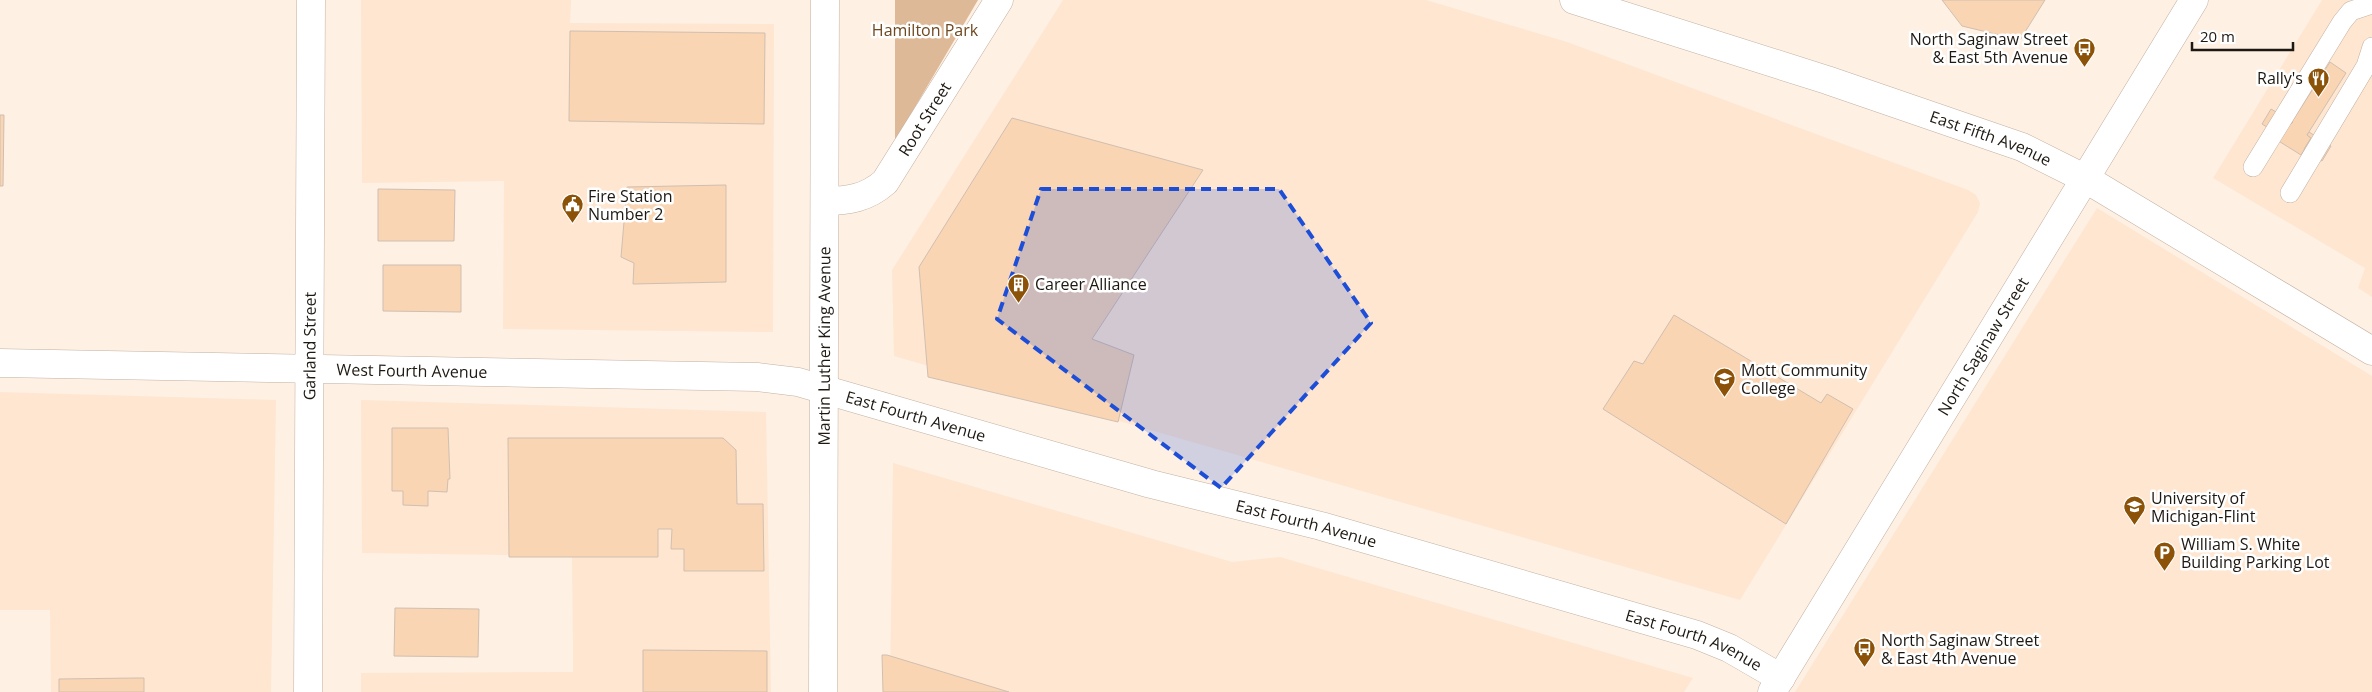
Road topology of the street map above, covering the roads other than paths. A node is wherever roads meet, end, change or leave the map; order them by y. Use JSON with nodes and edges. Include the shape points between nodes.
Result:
{"nodes":[{"id":1,"x":311,"y":0,"type":"edge"},
{"id":2,"x":825,"y":0,"type":"edge"},
{"id":3,"x":999,"y":0,"type":"edge"},
{"id":4,"x":2194,"y":0,"type":"edge"},
{"id":5,"x":1590,"y":2,"type":"edge"},
{"id":6,"x":2372,"y":4,"type":"edge"},
{"id":7,"x":2372,"y":47,"type":"edge"},
{"id":8,"x":2253,"y":167,"type":"dead end"},
{"id":9,"x":2086,"y":179,"type":"junction"},
{"id":10,"x":2290,"y":193,"type":"dead end"},
{"id":11,"x":825,"y":201,"type":"junction"},
{"id":12,"x":2372,"y":351,"type":"edge"},
{"id":13,"x":0,"y":363,"type":"edge"},
{"id":14,"x":310,"y":369,"type":"junction"},
{"id":15,"x":824,"y":389,"type":"junction"},
{"id":16,"x":1777,"y":685,"type":"edge"},
{"id":17,"x":308,"y":692,"type":"edge"},
{"id":18,"x":823,"y":692,"type":"edge"}],
"edges":[{"from":1,"to":14,"type":"street","name":"Garland Street"},
{"from":2,"to":11,"type":"street","name":"Martin Luther King Avenue"},
{"from":3,"to":11,"type":"street","name":"Root Street","via":[[885,182],[860,198]]},
{"from":4,"to":9,"type":"street","name":"North Saginaw Street"},
{"from":5,"to":9,"type":"street","name":"East Fifth Avenue","via":[[1999,138]]},
{"from":6,"to":8,"type":"lane","via":[[2351,11],[2342,22]]},
{"from":7,"to":10,"type":"lane","via":[[2366,66]]},
{"from":9,"to":12,"type":"street","name":"East Fifth Avenue"},
{"from":9,"to":16,"type":"street","name":"North Saginaw Street"},
{"from":11,"to":15,"type":"street","name":"Martin Luther King Avenue"},
{"from":13,"to":14,"type":"street","name":"West Fourth Avenue"},
{"from":14,"to":15,"type":"street","name":"West Fourth Avenue","via":[[757,377]]},
{"from":14,"to":17,"type":"street","name":"Garland Street"},
{"from":15,"to":16,"type":"street","name":"East Fourth Avenue","via":[[1151,484],[1321,526],[1697,635],[1729,648]]},
{"from":15,"to":18,"type":"street","name":"Martin Luther King Avenue"}]}
